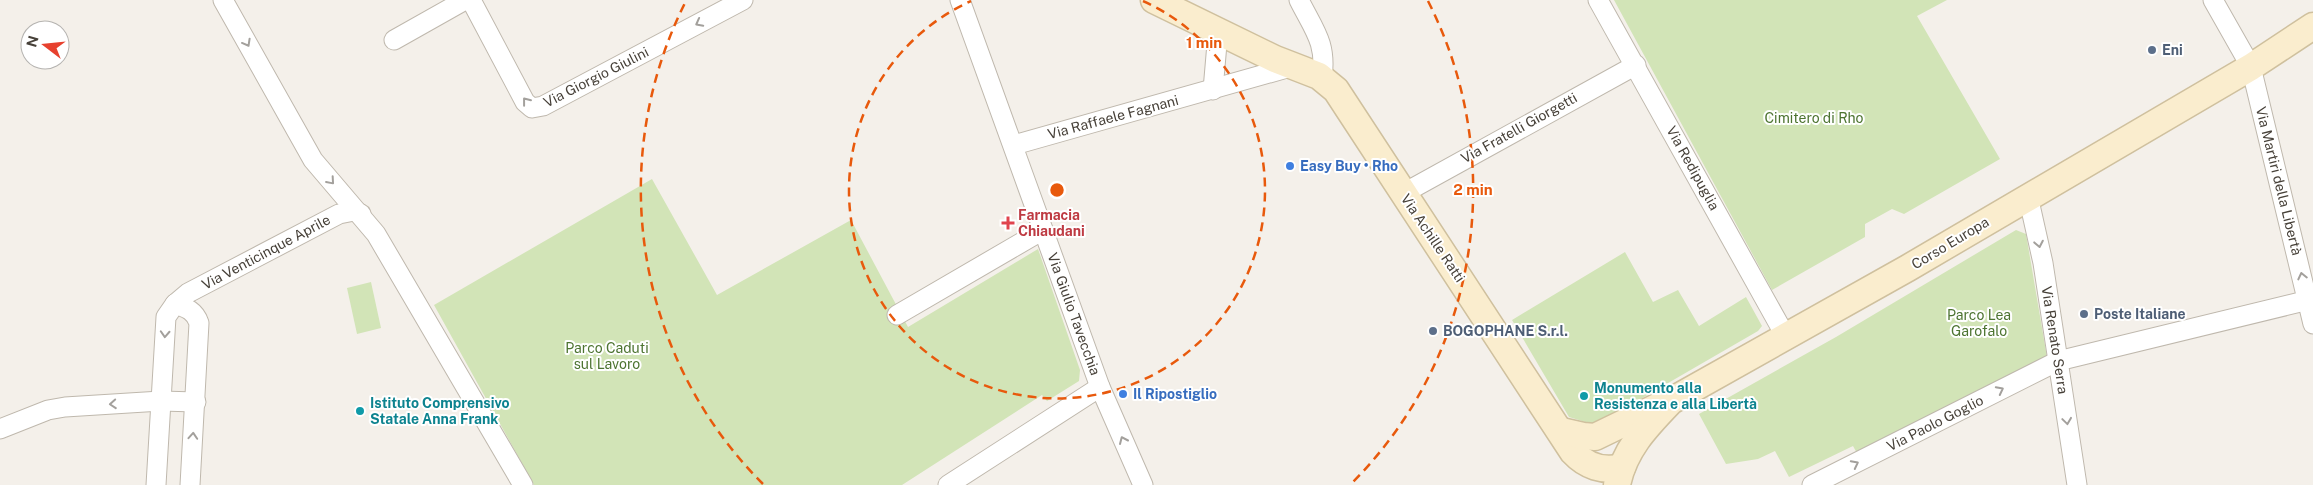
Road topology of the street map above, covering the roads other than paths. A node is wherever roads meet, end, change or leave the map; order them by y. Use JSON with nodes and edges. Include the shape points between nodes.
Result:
{"nodes":[{"id":1,"x":223,"y":0,"type":"edge"},
{"id":2,"x":465,"y":0,"type":"edge"},
{"id":3,"x":471,"y":0,"type":"edge"},
{"id":4,"x":743,"y":0,"type":"edge"},
{"id":5,"x":960,"y":0,"type":"edge"},
{"id":6,"x":1154,"y":0,"type":"edge"},
{"id":7,"x":1299,"y":0,"type":"edge"},
{"id":8,"x":1598,"y":0,"type":"edge"},
{"id":9,"x":2213,"y":0,"type":"edge"},
{"id":10,"x":2313,"y":26,"type":"edge"},
{"id":11,"x":1218,"y":32,"type":"junction"},
{"id":12,"x":394,"y":40,"type":"dead end"},
{"id":13,"x":1636,"y":65,"type":"junction"},
{"id":14,"x":1294,"y":66,"type":"junction"},
{"id":15,"x":2251,"y":67,"type":"junction"},
{"id":16,"x":1322,"y":78,"type":"junction"},
{"id":17,"x":1213,"y":90,"type":"junction"},
{"id":18,"x":1014,"y":145,"type":"junction"},
{"id":19,"x":1404,"y":193,"type":"junction"},
{"id":20,"x":2028,"y":196,"type":"junction"},
{"id":21,"x":361,"y":214,"type":"junction"},
{"id":22,"x":1043,"y":230,"type":"junction"},
{"id":23,"x":2310,"y":300,"type":"edge"},
{"id":24,"x":175,"y":304,"type":"junction"},
{"id":25,"x":897,"y":314,"type":"dead end"},
{"id":26,"x":2313,"y":324,"type":"edge"},
{"id":27,"x":1786,"y":337,"type":"junction"},
{"id":28,"x":2058,"y":360,"type":"junction"},
{"id":29,"x":1100,"y":387,"type":"junction"},
{"id":30,"x":162,"y":401,"type":"junction"},
{"id":31,"x":1672,"y":401,"type":"junction"},
{"id":32,"x":196,"y":402,"type":"junction"},
{"id":33,"x":0,"y":429,"type":"edge"},
{"id":34,"x":1560,"y":431,"type":"junction"},
{"id":35,"x":1619,"y":476,"type":"edge"},
{"id":36,"x":1837,"y":479,"type":"edge"},
{"id":37,"x":156,"y":485,"type":"edge"},
{"id":38,"x":190,"y":485,"type":"edge"},
{"id":39,"x":523,"y":485,"type":"edge"},
{"id":40,"x":948,"y":485,"type":"edge"},
{"id":41,"x":1143,"y":485,"type":"edge"},
{"id":42,"x":1585,"y":485,"type":"edge"},
{"id":43,"x":1812,"y":485,"type":"edge"},
{"id":44,"x":2077,"y":485,"type":"edge"}],
"edges":[{"from":1,"to":21,"type":"street","one_way":true,"via":[[313,160]]},
{"from":2,"to":12,"type":"street"},
{"from":4,"to":3,"type":"street","name":"Via Giorgio Giulini","one_way":true,"via":[[542,106],[532,108],[525,102]]},
{"from":5,"to":18,"type":"street","name":"Via Giulio Tavecchia"},
{"from":6,"to":11,"type":"street","name":"Via Achille Ratti"},
{"from":7,"to":16,"type":"street","via":[[1325,56]]},
{"from":8,"to":13,"type":"street","name":"Via Redipuglia"},
{"from":9,"to":15,"type":"street","name":"Via Martiri della Libertà"},
{"from":10,"to":15,"type":"street","name":"Corso Europa"},
{"from":11,"to":14,"type":"street","name":"Via Achille Ratti"},
{"from":11,"to":17,"type":"street"},
{"from":13,"to":19,"type":"street","name":"Via Fratelli Giorgetti"},
{"from":13,"to":27,"type":"street","name":"Via Redipuglia"},
{"from":14,"to":16,"type":"street","name":"Via Achille Ratti"},
{"from":14,"to":17,"type":"street","name":"Via Raffaele Fagnani"},
{"from":15,"to":20,"type":"street","name":"Corso Europa"},
{"from":23,"to":15,"type":"street","name":"Via Martiri della Libertà","one_way":true},
{"from":16,"to":19,"type":"street","name":"Via Achille Ratti","via":[[1341,96]]},
{"from":17,"to":18,"type":"street","name":"Via Raffaele Fagnani"},
{"from":18,"to":22,"type":"street","name":"Via Giulio Tavecchia"},
{"from":19,"to":34,"type":"street","name":"Via Achille Ratti"},
{"from":20,"to":27,"type":"street","name":"Corso Europa"},
{"from":20,"to":28,"type":"street","name":"Via Renato Serra","one_way":true,"via":[[2043,263]]},
{"from":21,"to":24,"type":"street","name":"Via Venticinque Aprile","via":[[354,211],[339,214],[188,293]]},
{"from":21,"to":39,"type":"street","via":[[376,234]]},
{"from":22,"to":25,"type":"street"},
{"from":22,"to":29,"type":"street","name":"Via Giulio Tavecchia"},
{"from":23,"to":26,"type":"street","name":"Via Martiri della Libertà"},
{"from":23,"to":28,"type":"street","name":"Via Paolo Goglio"},
{"from":24,"to":30,"type":"street","one_way":true,"via":[[166,318]]},
{"from":24,"to":32,"type":"street","via":[[196,314],[200,324]]},
{"from":27,"to":31,"type":"street","name":"Corso Europa"},
{"from":36,"to":28,"type":"street","name":"Via Paolo Goglio","one_way":true},
{"from":28,"to":44,"type":"street","name":"Via Renato Serra","one_way":true},
{"from":29,"to":40,"type":"street"},
{"from":41,"to":29,"type":"street","name":"Via Giulio Tavecchia","one_way":true},
{"from":30,"to":32,"type":"street"},
{"from":30,"to":33,"type":"street","one_way":true,"via":[[65,407],[48,410]]},
{"from":30,"to":37,"type":"street"},
{"from":31,"to":34,"type":"street","via":[[1595,437]]},
{"from":31,"to":35,"type":"street","name":"Corso Europa","via":[[1632,445]]},
{"from":38,"to":32,"type":"street","one_way":true},
{"from":34,"to":35,"type":"street","via":[[1613,455]]},
{"from":34,"to":42,"type":"street","name":"Via Achille Ratti"},
{"from":36,"to":43,"type":"street","name":"Via Paolo Goglio"}]}
